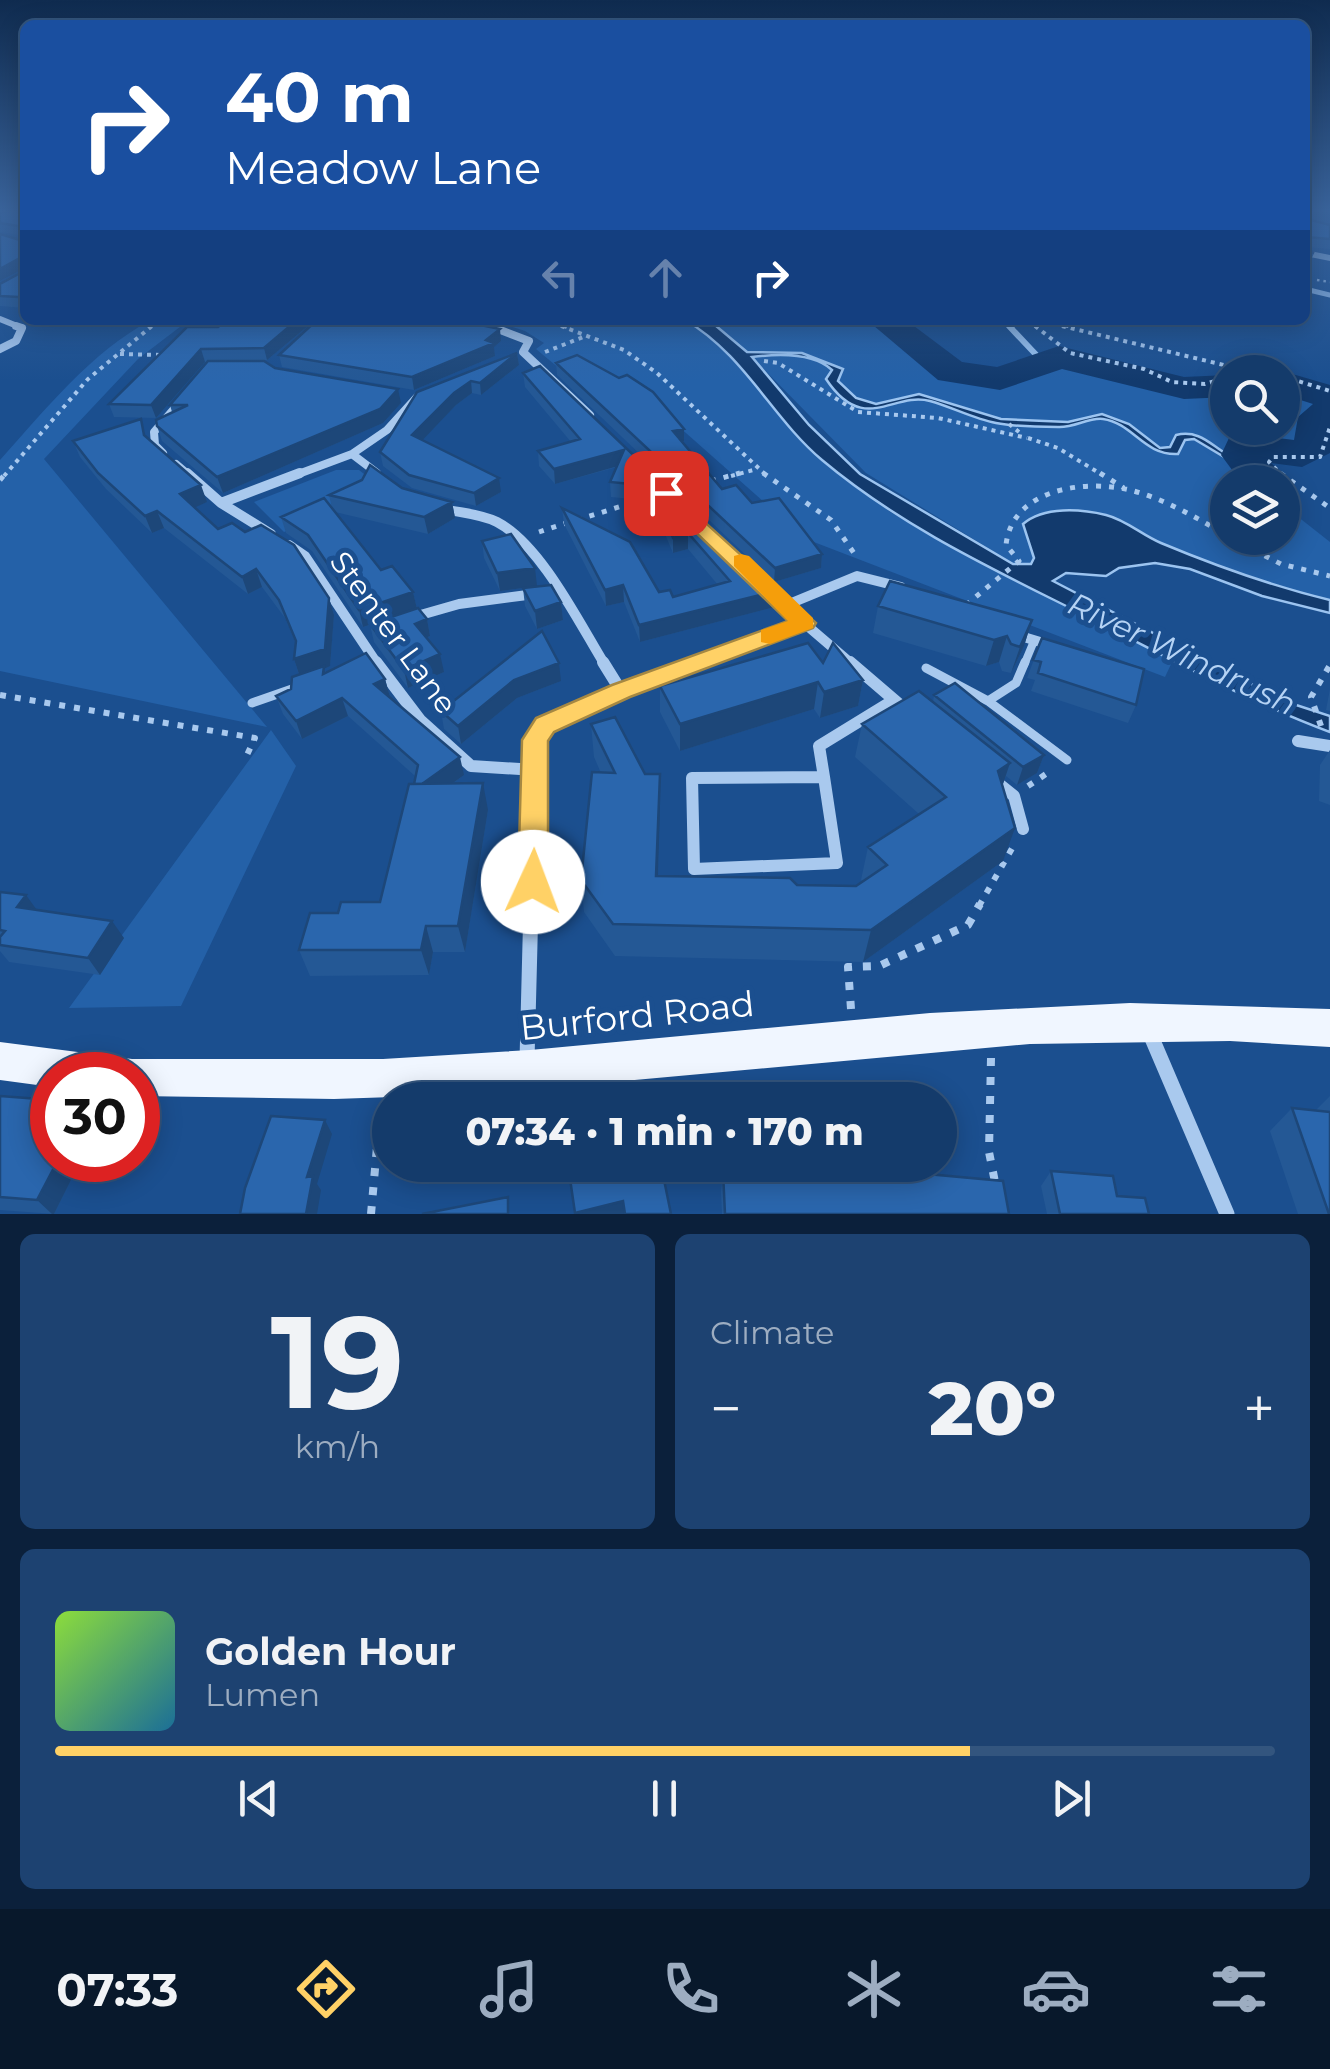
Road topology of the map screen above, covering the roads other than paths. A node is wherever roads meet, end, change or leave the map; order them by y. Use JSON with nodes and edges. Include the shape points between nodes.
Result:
{"nodes":[{"id":1,"x":0,"y":319,"type":"edge"},
{"id":2,"x":488,"y":325,"type":"edge"},
{"id":3,"x":0,"y":349,"type":"edge"},
{"id":4,"x":526,"y":355,"type":"junction"},
{"id":5,"x":506,"y":358,"type":"edge"},
{"id":6,"x":428,"y":392,"type":"edge"},
{"id":7,"x":187,"y":394,"type":"edge"},
{"id":8,"x":396,"y":395,"type":"edge"},
{"id":9,"x":414,"y":398,"type":"junction"},
{"id":10,"x":598,"y":423,"type":"edge"},
{"id":11,"x":352,"y":454,"type":"junction"},
{"id":12,"x":394,"y":486,"type":"edge"},
{"id":13,"x":221,"y":503,"type":"junction"},
{"id":14,"x":429,"y":505,"type":"edge"},
{"id":15,"x":762,"y":579,"type":"edge"},
{"id":16,"x":561,"y":593,"type":"junction"},
{"id":17,"x":916,"y":594,"type":"edge"},
{"id":18,"x":789,"y":604,"type":"junction"},
{"id":19,"x":960,"y":611,"type":"edge"},
{"id":20,"x":804,"y":623,"type":"junction"},
{"id":21,"x":391,"y":625,"type":"edge"},
{"id":22,"x":374,"y":632,"type":"edge"},
{"id":23,"x":358,"y":638,"type":"junction"},
{"id":24,"x":1034,"y":641,"type":"junction"},
{"id":25,"x":1061,"y":648,"type":"edge"},
{"id":26,"x":377,"y":659,"type":"junction"},
{"id":27,"x":359,"y":666,"type":"edge"},
{"id":28,"x":926,"y":668,"type":"dead end"},
{"id":29,"x":306,"y":684,"type":"edge"},
{"id":30,"x":621,"y":691,"type":"junction"},
{"id":31,"x":894,"y":700,"type":"junction"},
{"id":32,"x":988,"y":701,"type":"junction"},
{"id":33,"x":252,"y":703,"type":"dead end"},
{"id":34,"x":909,"y":712,"type":"edge"},
{"id":35,"x":1298,"y":741,"type":"dead end"},
{"id":36,"x":1328,"y":743,"type":"edge"},
{"id":37,"x":1067,"y":760,"type":"road end"},
{"id":38,"x":536,"y":770,"type":"junction"},
{"id":39,"x":984,"y":772,"type":"edge"},
{"id":40,"x":824,"y":778,"type":"junction"},
{"id":41,"x":1023,"y":829,"type":"road end"},
{"id":42,"x":1146,"y":1024,"type":"junction"},
{"id":43,"x":1330,"y":1028,"type":"edge"},
{"id":44,"x":0,"y":1060,"type":"edge"},
{"id":45,"x":30,"y":1064,"type":"edge"},
{"id":46,"x":527,"y":1071,"type":"junction"},
{"id":47,"x":160,"y":1077,"type":"edge"},
{"id":48,"x":1227,"y":1214,"type":"edge"}],
"edges":[{"from":1,"to":3,"type":"street","via":[[22,328],[16,341]]},
{"from":2,"to":4,"type":"street","via":[[529,341]]},
{"from":4,"to":5,"type":"street"},
{"from":4,"to":10,"type":"street"},
{"from":6,"to":9,"type":"street"},
{"from":7,"to":13,"type":"street","name":"Stenter Lane","via":[[154,432],[155,445]]},
{"from":8,"to":9,"type":"street"},
{"from":9,"to":11,"type":"street"},
{"from":11,"to":12,"type":"street"},
{"from":11,"to":13,"type":"street"},
{"from":13,"to":23,"type":"street","name":"Stenter Lane","via":[[306,556]]},
{"from":14,"to":16,"type":"street","via":[[499,522]]},
{"from":15,"to":18,"type":"street"},
{"from":16,"to":21,"type":"street","via":[[459,604]]},
{"from":16,"to":30,"type":"street"},
{"from":17,"to":18,"type":"street","via":[[856,576]]},
{"from":18,"to":20,"type":"street"},
{"from":19,"to":24,"type":"street"},
{"from":20,"to":30,"type":"street"},
{"from":20,"to":31,"type":"street"},
{"from":22,"to":23,"type":"street"},
{"from":23,"to":26,"type":"street","name":"Stenter Lane"},
{"from":24,"to":25,"type":"street"},
{"from":24,"to":32,"type":"lane","via":[[1016,683]]},
{"from":26,"to":27,"type":"lane"},
{"from":26,"to":38,"type":"street","name":"Stenter Lane","via":[[420,720],[470,766]]},
{"from":28,"to":32,"type":"lane"},
{"from":29,"to":33,"type":"lane"},
{"from":30,"to":38,"type":"street","via":[[545,725],[535,740]]},
{"from":31,"to":34,"type":"street"},
{"from":31,"to":40,"type":"street","via":[[820,746]]},
{"from":32,"to":37,"type":"lane"},
{"from":35,"to":36,"type":"street"},
{"from":38,"to":46,"type":"street"},
{"from":39,"to":41,"type":"street","via":[[1014,796]]},
{"from":40,"to":40,"type":"street","via":[[837,864],[694,869],[692,778]]},
{"from":42,"to":43,"type":"main road","name":"Burford Road"},
{"from":42,"to":46,"type":"main road","name":"Burford Road","via":[[853,1036]]},
{"from":42,"to":48,"type":"street"},
{"from":44,"to":45,"type":"main road"},
{"from":46,"to":47,"type":"main road","name":"Burford Road","via":[[272,1082]]}]}
